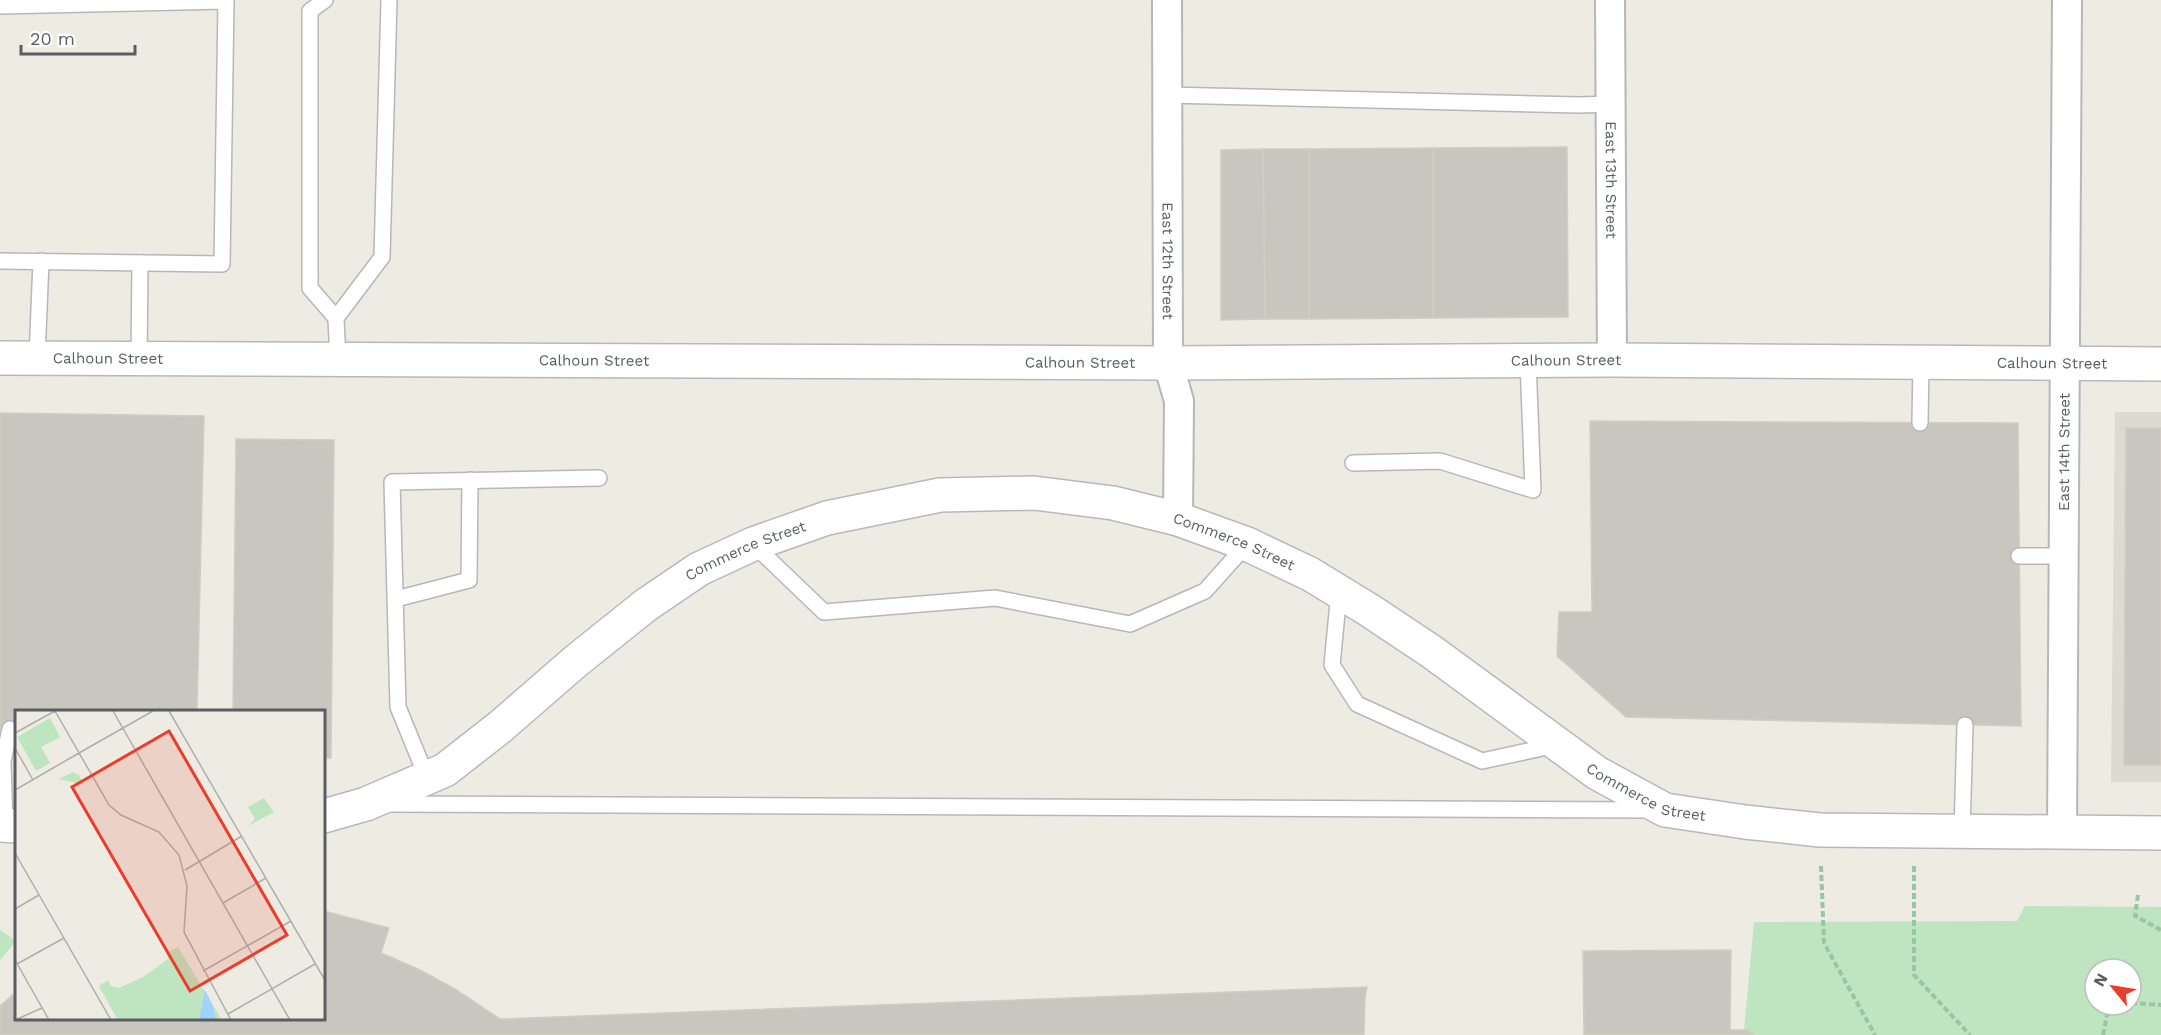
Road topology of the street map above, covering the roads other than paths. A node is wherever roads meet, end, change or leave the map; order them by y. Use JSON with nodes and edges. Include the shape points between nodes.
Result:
{"nodes":[{"id":1,"x":325,"y":0,"type":"edge"},
{"id":2,"x":389,"y":0,"type":"edge"},
{"id":3,"x":1167,"y":0,"type":"edge"},
{"id":4,"x":1610,"y":0,"type":"edge"},
{"id":5,"x":2067,"y":0,"type":"edge"},
{"id":6,"x":0,"y":6,"type":"edge"},
{"id":7,"x":1167,"y":94,"type":"junction"},
{"id":8,"x":1611,"y":104,"type":"junction"},
{"id":9,"x":0,"y":261,"type":"edge"},
{"id":10,"x":40,"y":261,"type":"junction"},
{"id":11,"x":140,"y":263,"type":"junction"},
{"id":12,"x":336,"y":318,"type":"junction"},
{"id":13,"x":0,"y":358,"type":"edge"},
{"id":14,"x":37,"y":358,"type":"junction"},
{"id":15,"x":139,"y":359,"type":"junction"},
{"id":16,"x":338,"y":360,"type":"junction"},
{"id":17,"x":1612,"y":360,"type":"junction"},
{"id":18,"x":1528,"y":361,"type":"junction"},
{"id":19,"x":1168,"y":363,"type":"junction"},
{"id":20,"x":1922,"y":363,"type":"junction"},
{"id":21,"x":2065,"y":364,"type":"junction"},
{"id":22,"x":2161,"y":364,"type":"edge"},
{"id":23,"x":1920,"y":423,"type":"dead end"},
{"id":24,"x":1353,"y":462,"type":"dead end"},
{"id":25,"x":599,"y":478,"type":"dead end"},
{"id":26,"x":470,"y":480,"type":"junction"},
{"id":27,"x":1178,"y":519,"type":"junction"},
{"id":28,"x":753,"y":544,"type":"junction"},
{"id":29,"x":1246,"y":544,"type":"junction"},
{"id":30,"x":2019,"y":556,"type":"dead end"},
{"id":31,"x":2063,"y":556,"type":"junction"},
{"id":32,"x":1339,"y":592,"type":"junction"},
{"id":33,"x":396,"y":599,"type":"junction"},
{"id":34,"x":1965,"y":725,"type":"dead end"},
{"id":35,"x":10,"y":729,"type":"dead end"},
{"id":36,"x":1557,"y":744,"type":"junction"},
{"id":37,"x":427,"y":778,"type":"junction"},
{"id":38,"x":366,"y":804,"type":"junction"},
{"id":39,"x":1665,"y":810,"type":"junction"},
{"id":40,"x":326,"y":815,"type":"edge"},
{"id":41,"x":7,"y":825,"type":"edge"},
{"id":42,"x":1962,"y":833,"type":"junction"},
{"id":43,"x":2062,"y":833,"type":"junction"},
{"id":44,"x":2161,"y":833,"type":"edge"}],
"edges":[{"from":1,"to":12,"type":"lane","via":[[310,11],[310,288]]},
{"from":2,"to":12,"type":"lane","via":[[382,257]]},
{"from":3,"to":7,"type":"street","name":"East 12th Street"},
{"from":4,"to":8,"type":"street","name":"East 13th Street"},
{"from":5,"to":21,"type":"street","name":"East 14th Street"},
{"from":6,"to":11,"type":"lane","via":[[226,1],[222,264]]},
{"from":7,"to":8,"type":"lane"},
{"from":7,"to":19,"type":"street","name":"East 12th Street"},
{"from":8,"to":17,"type":"street","name":"East 13th Street"},
{"from":9,"to":10,"type":"lane"},
{"from":10,"to":11,"type":"lane"},
{"from":10,"to":14,"type":"lane"},
{"from":11,"to":15,"type":"lane"},
{"from":12,"to":16,"type":"lane"},
{"from":13,"to":14,"type":"street","name":"Calhoun Street"},
{"from":14,"to":15,"type":"street","name":"Calhoun Street"},
{"from":15,"to":16,"type":"street","name":"Calhoun Street"},
{"from":16,"to":19,"type":"street","name":"Calhoun Street"},
{"from":17,"to":18,"type":"street","name":"Calhoun Street"},
{"from":17,"to":20,"type":"street","name":"Calhoun Street"},
{"from":18,"to":19,"type":"street","name":"Calhoun Street"},
{"from":18,"to":24,"type":"lane","via":[[1533,490],[1440,461]]},
{"from":19,"to":27,"type":"street","name":"East 12th Street","via":[[1179,401]]},
{"from":20,"to":21,"type":"street","name":"Calhoun Street"},
{"from":20,"to":23,"type":"lane"},
{"from":21,"to":22,"type":"street","name":"Calhoun Street"},
{"from":21,"to":31,"type":"street","name":"East 14th Street"},
{"from":25,"to":26,"type":"lane"},
{"from":26,"to":33,"type":"lane","via":[[468,580]]},
{"from":26,"to":33,"type":"lane","via":[[392,483]]},
{"from":27,"to":28,"type":"street","name":"Commerce Street","via":[[1113,503],[1034,493],[940,495],[827,518]]},
{"from":27,"to":29,"type":"street","name":"Commerce Street"},
{"from":28,"to":29,"type":"lane","via":[[824,612],[995,598],[1130,624],[1205,591]]},
{"from":28,"to":37,"type":"street","name":"Commerce Street","via":[[699,569],[646,605],[500,727],[445,770]]},
{"from":29,"to":32,"type":"street","name":"Commerce Street"},
{"from":30,"to":31,"type":"lane"},
{"from":31,"to":43,"type":"street","name":"East 14th Street"},
{"from":32,"to":36,"type":"street","name":"Commerce Street","via":[[1432,652]]},
{"from":32,"to":36,"type":"lane","via":[[1332,665],[1357,704],[1482,761]]},
{"from":33,"to":37,"type":"lane","via":[[398,707]]},
{"from":34,"to":42,"type":"lane"},
{"from":35,"to":41,"type":"lane","via":[[3,761]]},
{"from":36,"to":39,"type":"street","name":"Commerce Street","via":[[1597,772]]},
{"from":37,"to":38,"type":"street","name":"Commerce Street"},
{"from":38,"to":39,"type":"lane"},
{"from":38,"to":40,"type":"street","name":"Commerce Street"},
{"from":39,"to":42,"type":"street","name":"Commerce Street","via":[[1820,830]]},
{"from":42,"to":43,"type":"street","name":"Commerce Street"},
{"from":43,"to":44,"type":"street","name":"Commerce Street"}]}
